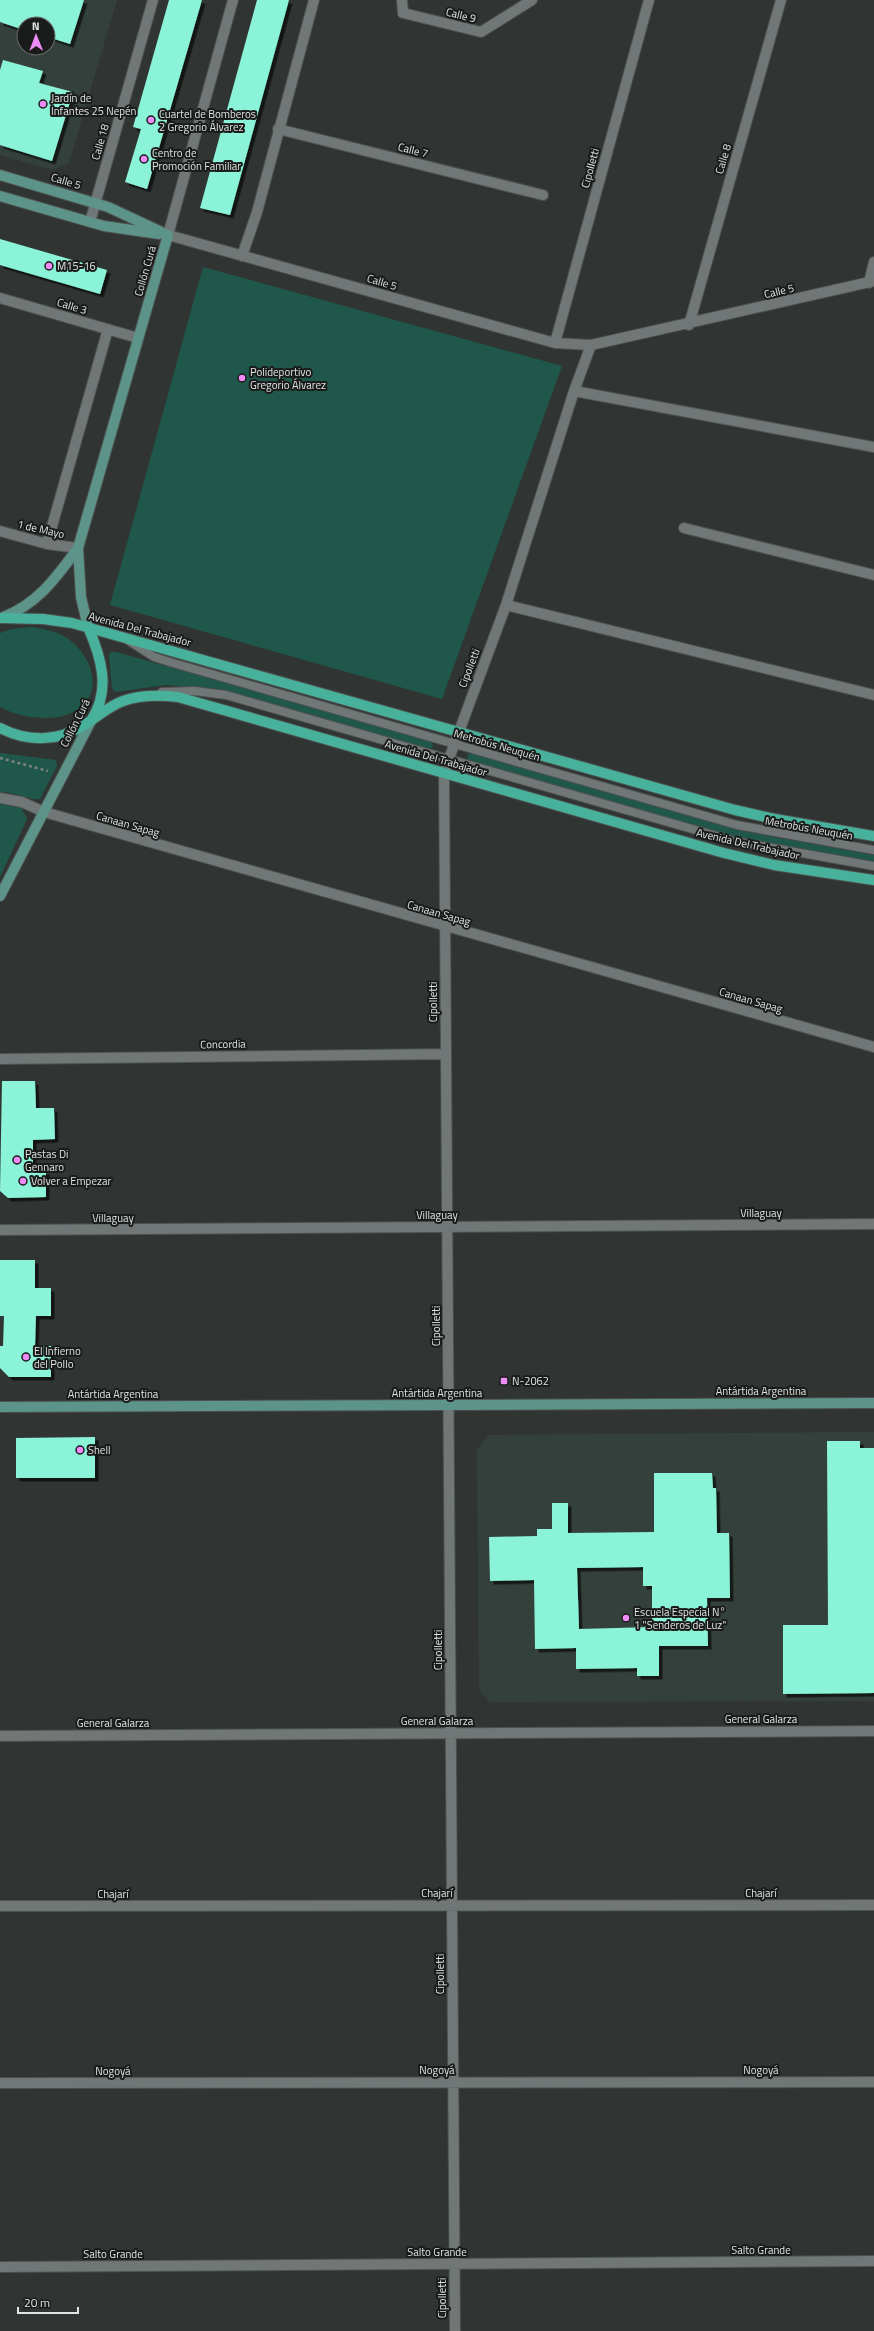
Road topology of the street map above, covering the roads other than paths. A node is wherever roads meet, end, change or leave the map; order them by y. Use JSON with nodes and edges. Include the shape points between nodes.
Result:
{"nodes":[{"id":1,"x":153,"y":0,"type":"edge"},
{"id":2,"x":233,"y":0,"type":"edge"},
{"id":3,"x":314,"y":0,"type":"edge"},
{"id":4,"x":402,"y":0,"type":"edge"},
{"id":5,"x":532,"y":0,"type":"edge"},
{"id":6,"x":649,"y":0,"type":"edge"},
{"id":7,"x":781,"y":0,"type":"edge"},
{"id":8,"x":278,"y":130,"type":"junction"},
{"id":9,"x":0,"y":174,"type":"edge"},
{"id":10,"x":543,"y":195,"type":"dead end"},
{"id":11,"x":0,"y":196,"type":"edge"},
{"id":12,"x":95,"y":202,"type":"junction"},
{"id":13,"x":90,"y":222,"type":"junction"},
{"id":14,"x":168,"y":235,"type":"junction"},
{"id":15,"x":242,"y":256,"type":"junction"},
{"id":16,"x":874,"y":262,"type":"edge"},
{"id":17,"x":871,"y":282,"type":"edge"},
{"id":18,"x":0,"y":298,"type":"edge"},
{"id":19,"x":689,"y":325,"type":"junction"},
{"id":20,"x":108,"y":329,"type":"junction"},
{"id":21,"x":138,"y":338,"type":"junction"},
{"id":22,"x":555,"y":343,"type":"junction"},
{"id":23,"x":590,"y":345,"type":"junction"},
{"id":24,"x":574,"y":391,"type":"junction"},
{"id":25,"x":874,"y":447,"type":"edge"},
{"id":26,"x":684,"y":528,"type":"dead end"},
{"id":27,"x":0,"y":531,"type":"edge"},
{"id":28,"x":47,"y":544,"type":"junction"},
{"id":29,"x":78,"y":548,"type":"junction"},
{"id":30,"x":874,"y":575,"type":"edge"},
{"id":31,"x":506,"y":605,"type":"junction"},
{"id":32,"x":0,"y":618,"type":"edge"},
{"id":33,"x":88,"y":627,"type":"junction"},
{"id":34,"x":121,"y":636,"type":"junction"},
{"id":35,"x":874,"y":695,"type":"edge"},
{"id":36,"x":134,"y":698,"type":"junction"},
{"id":37,"x":91,"y":721,"type":"junction"},
{"id":38,"x":0,"y":728,"type":"edge"},
{"id":39,"x":458,"y":731,"type":"junction"},
{"id":40,"x":454,"y":744,"type":"junction"},
{"id":41,"x":449,"y":759,"type":"junction"},
{"id":42,"x":444,"y":772,"type":"junction"},
{"id":43,"x":0,"y":798,"type":"edge"},
{"id":44,"x":44,"y":812,"type":"junction"},
{"id":45,"x":874,"y":836,"type":"edge"},
{"id":46,"x":874,"y":850,"type":"edge"},
{"id":47,"x":874,"y":866,"type":"edge"},
{"id":48,"x":874,"y":880,"type":"edge"},
{"id":49,"x":0,"y":896,"type":"edge"},
{"id":50,"x":445,"y":927,"type":"junction"},
{"id":51,"x":874,"y":1047,"type":"edge"},
{"id":52,"x":446,"y":1054,"type":"junction"},
{"id":53,"x":0,"y":1059,"type":"edge"},
{"id":54,"x":874,"y":1224,"type":"edge"},
{"id":55,"x":447,"y":1227,"type":"junction"},
{"id":56,"x":0,"y":1230,"type":"edge"},
{"id":57,"x":874,"y":1403,"type":"edge"},
{"id":58,"x":448,"y":1405,"type":"junction"},
{"id":59,"x":0,"y":1407,"type":"edge"},
{"id":60,"x":874,"y":1731,"type":"edge"},
{"id":61,"x":451,"y":1733,"type":"junction"},
{"id":62,"x":0,"y":1736,"type":"edge"},
{"id":63,"x":452,"y":1905,"type":"junction"},
{"id":64,"x":874,"y":1905,"type":"edge"},
{"id":65,"x":0,"y":1906,"type":"edge"},
{"id":66,"x":453,"y":2082,"type":"junction"},
{"id":67,"x":874,"y":2082,"type":"edge"},
{"id":68,"x":0,"y":2084,"type":"edge"},
{"id":69,"x":874,"y":2261,"type":"edge"},
{"id":70,"x":454,"y":2264,"type":"junction"},
{"id":71,"x":0,"y":2267,"type":"edge"},
{"id":72,"x":455,"y":2331,"type":"edge"}],
"edges":[{"from":1,"to":12,"type":"street","name":"Calle 18"},
{"from":2,"to":14,"type":"street","name":"Collón Curá"},
{"from":3,"to":8,"type":"street"},
{"from":4,"to":5,"type":"street","name":"Calle 9","via":[[403,13],[480,32]]},
{"from":6,"to":22,"type":"street","name":"Cipolletti"},
{"from":7,"to":19,"type":"street","name":"Calle 8"},
{"from":8,"to":10,"type":"street","name":"Calle 7"},
{"from":8,"to":15,"type":"street","via":[[257,212]]},
{"from":9,"to":12,"type":"main road","name":"Calle 5"},
{"from":11,"to":13,"type":"main road","name":"Calle 5"},
{"from":12,"to":13,"type":"street","name":"Calle 18"},
{"from":12,"to":14,"type":"main road","name":"Calle 5"},
{"from":13,"to":14,"type":"main road","name":"Calle 5"},
{"from":14,"to":15,"type":"street","name":"Calle 5"},
{"from":14,"to":21,"type":"main road","name":"Collón Curá"},
{"from":15,"to":22,"type":"street","name":"Calle 5"},
{"from":16,"to":17,"type":"street"},
{"from":17,"to":19,"type":"street","name":"Calle 5"},
{"from":18,"to":20,"type":"street","name":"Calle 3"},
{"from":19,"to":23,"type":"street","name":"Calle 5"},
{"from":20,"to":21,"type":"street","name":"Calle 3"},
{"from":20,"to":28,"type":"street"},
{"from":21,"to":29,"type":"main road","name":"Collón Curá"},
{"from":22,"to":23,"type":"street","name":"Calle 5"},
{"from":23,"to":24,"type":"street","name":"Cipolletti"},
{"from":24,"to":25,"type":"street"},
{"from":24,"to":31,"type":"street","name":"Cipolletti"},
{"from":26,"to":30,"type":"street"},
{"from":27,"to":28,"type":"street","name":"1 de Mayo"},
{"from":28,"to":29,"type":"street","name":"1 de Mayo"},
{"from":29,"to":32,"type":"main road","name":"Collón Curá","via":[[50,587],[16,612]]},
{"from":29,"to":33,"type":"main road","name":"Collón Curá","via":[[81,597]]},
{"from":31,"to":35,"type":"street"},
{"from":31,"to":39,"type":"street","name":"Cipolletti"},
{"from":32,"to":33,"type":"main road","name":"Avenida Del Trabajador","via":[[50,620]]},
{"from":33,"to":34,"type":"main road","name":"Avenida Del Trabajador"},
{"from":33,"to":37,"type":"main road","name":"Collón Curá","via":[[99,657],[104,681],[100,703]]},
{"from":34,"to":39,"type":"main road","name":"Avenida Del Trabajador"},
{"from":34,"to":40,"type":"lane","name":"Metrobús Neuquén","via":[[163,660]]},
{"from":36,"to":37,"type":"main road","name":"Avenida Del Trabajador","via":[[116,704]]},
{"from":36,"to":41,"type":"lane","via":[[179,691],[226,695]]},
{"from":36,"to":42,"type":"main road","name":"Avenida Del Trabajador","via":[[168,696],[189,699]]},
{"from":37,"to":38,"type":"main road","name":"Avenida Del Trabajador","via":[[74,731],[52,738],[24,737]]},
{"from":37,"to":44,"type":"main road","name":"Collón Curá"},
{"from":39,"to":40,"type":"street","name":"Cipolletti"},
{"from":39,"to":45,"type":"main road","name":"Avenida Del Trabajador","via":[[742,811]]},
{"from":40,"to":41,"type":"street","name":"Cipolletti"},
{"from":40,"to":46,"type":"lane","name":"Metrobús Neuquén","via":[[737,825]]},
{"from":41,"to":42,"type":"street","name":"Cipolletti"},
{"from":41,"to":47,"type":"lane","via":[[734,841]]},
{"from":42,"to":48,"type":"main road","name":"Avenida Del Trabajador","via":[[730,854],[774,865]]},
{"from":42,"to":50,"type":"street","name":"Cipolletti"},
{"from":43,"to":44,"type":"street","name":"Canaan Sapag","via":[[22,802]]},
{"from":44,"to":49,"type":"main road","name":"Collón Curá"},
{"from":44,"to":50,"type":"street","name":"Canaan Sapag"},
{"from":50,"to":51,"type":"street","name":"Canaan Sapag"},
{"from":50,"to":52,"type":"street","name":"Cipolletti"},
{"from":52,"to":53,"type":"street","name":"Concordia"},
{"from":52,"to":55,"type":"street","name":"Cipolletti"},
{"from":54,"to":55,"type":"street","name":"Villaguay"},
{"from":55,"to":56,"type":"street","name":"Villaguay"},
{"from":55,"to":58,"type":"street","name":"Cipolletti"},
{"from":57,"to":58,"type":"main road","name":"Antártida Argentina"},
{"from":58,"to":59,"type":"main road","name":"Antártida Argentina"},
{"from":58,"to":61,"type":"street","name":"Cipolletti"},
{"from":60,"to":61,"type":"street","name":"General Galarza"},
{"from":61,"to":62,"type":"street","name":"General Galarza"},
{"from":61,"to":63,"type":"street","name":"Cipolletti"},
{"from":63,"to":64,"type":"street","name":"Chajarí"},
{"from":63,"to":65,"type":"street","name":"Chajarí"},
{"from":63,"to":66,"type":"street","name":"Cipolletti"},
{"from":66,"to":67,"type":"street","name":"Nogoyá"},
{"from":66,"to":68,"type":"street","name":"Nogoyá"},
{"from":66,"to":70,"type":"street","name":"Cipolletti"},
{"from":69,"to":70,"type":"street","name":"Salto Grande"},
{"from":70,"to":71,"type":"street","name":"Salto Grande"},
{"from":70,"to":72,"type":"street","name":"Cipolletti"}]}
